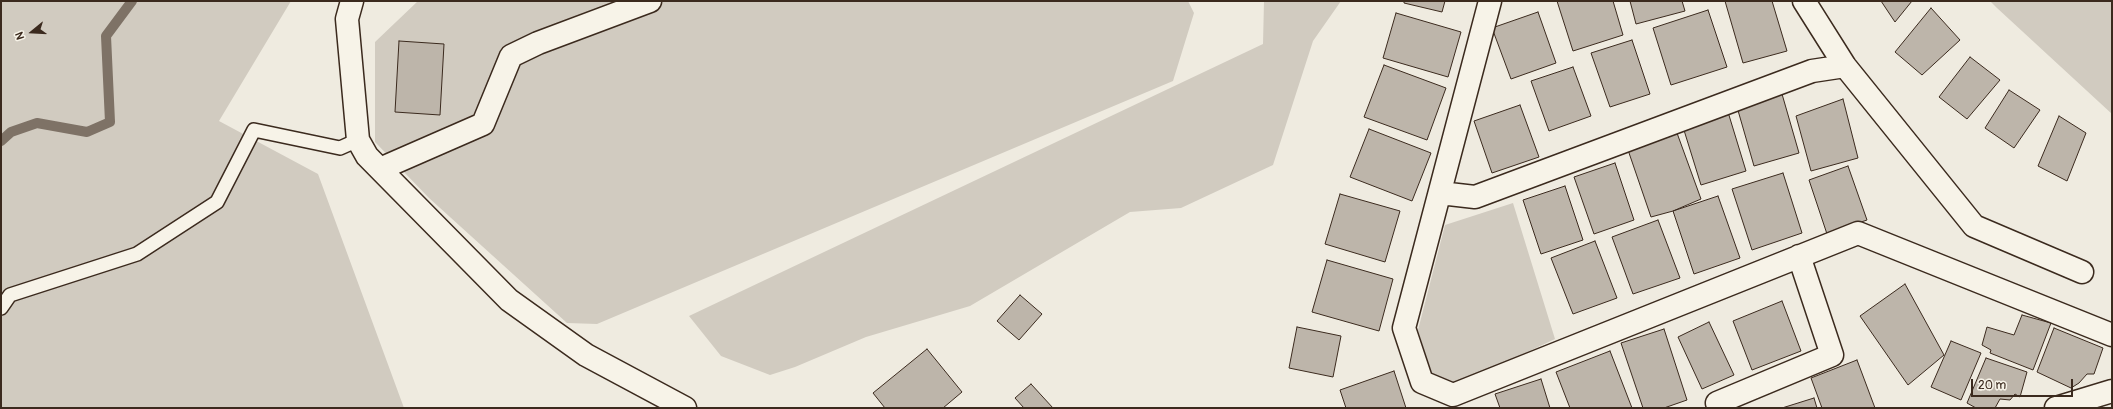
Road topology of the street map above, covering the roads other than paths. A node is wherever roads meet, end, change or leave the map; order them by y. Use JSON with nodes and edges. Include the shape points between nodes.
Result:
{"nodes":[{"id":1,"x":352,"y":1,"type":"edge"},
{"id":2,"x":650,"y":1,"type":"edge"},
{"id":3,"x":1490,"y":1,"type":"edge"},
{"id":4,"x":1804,"y":1,"type":"edge"},
{"id":5,"x":1844,"y":66,"type":"junction"},
{"id":6,"x":358,"y":140,"type":"junction"},
{"id":7,"x":380,"y":169,"type":"junction"},
{"id":8,"x":1440,"y":193,"type":"junction"},
{"id":9,"x":1799,"y":256,"type":"junction"},
{"id":10,"x":2082,"y":272,"type":"dead end"},
{"id":11,"x":1,"y":308,"type":"edge"},
{"id":12,"x":2112,"y":335,"type":"edge"},
{"id":13,"x":2112,"y":391,"type":"edge"},
{"id":14,"x":685,"y":408,"type":"edge"},
{"id":15,"x":1719,"y":408,"type":"edge"},
{"id":16,"x":2056,"y":408,"type":"edge"}],
"edges":[{"from":1,"to":6,"type":"street","via":[[347,19]]},
{"from":2,"to":7,"type":"street","via":[[538,43],[511,56],[483,124]]},
{"from":3,"to":8,"type":"street"},
{"from":4,"to":5,"type":"street"},
{"from":5,"to":8,"type":"street","via":[[1812,71],[1475,197]]},
{"from":5,"to":10,"type":"street","via":[[1974,226]]},
{"from":6,"to":7,"type":"street","via":[[367,156]]},
{"from":6,"to":11,"type":"lane","via":[[340,148],[254,130],[217,202],[137,254],[10,295]]},
{"from":7,"to":14,"type":"street","via":[[509,300],[586,355]]},
{"from":8,"to":9,"type":"street","via":[[1404,328],[1422,382],[1453,395]]},
{"from":9,"to":12,"type":"street","via":[[1858,233]]},
{"from":9,"to":15,"type":"street","via":[[1832,355],[1717,403]]},
{"from":13,"to":16,"type":"street"}]}
